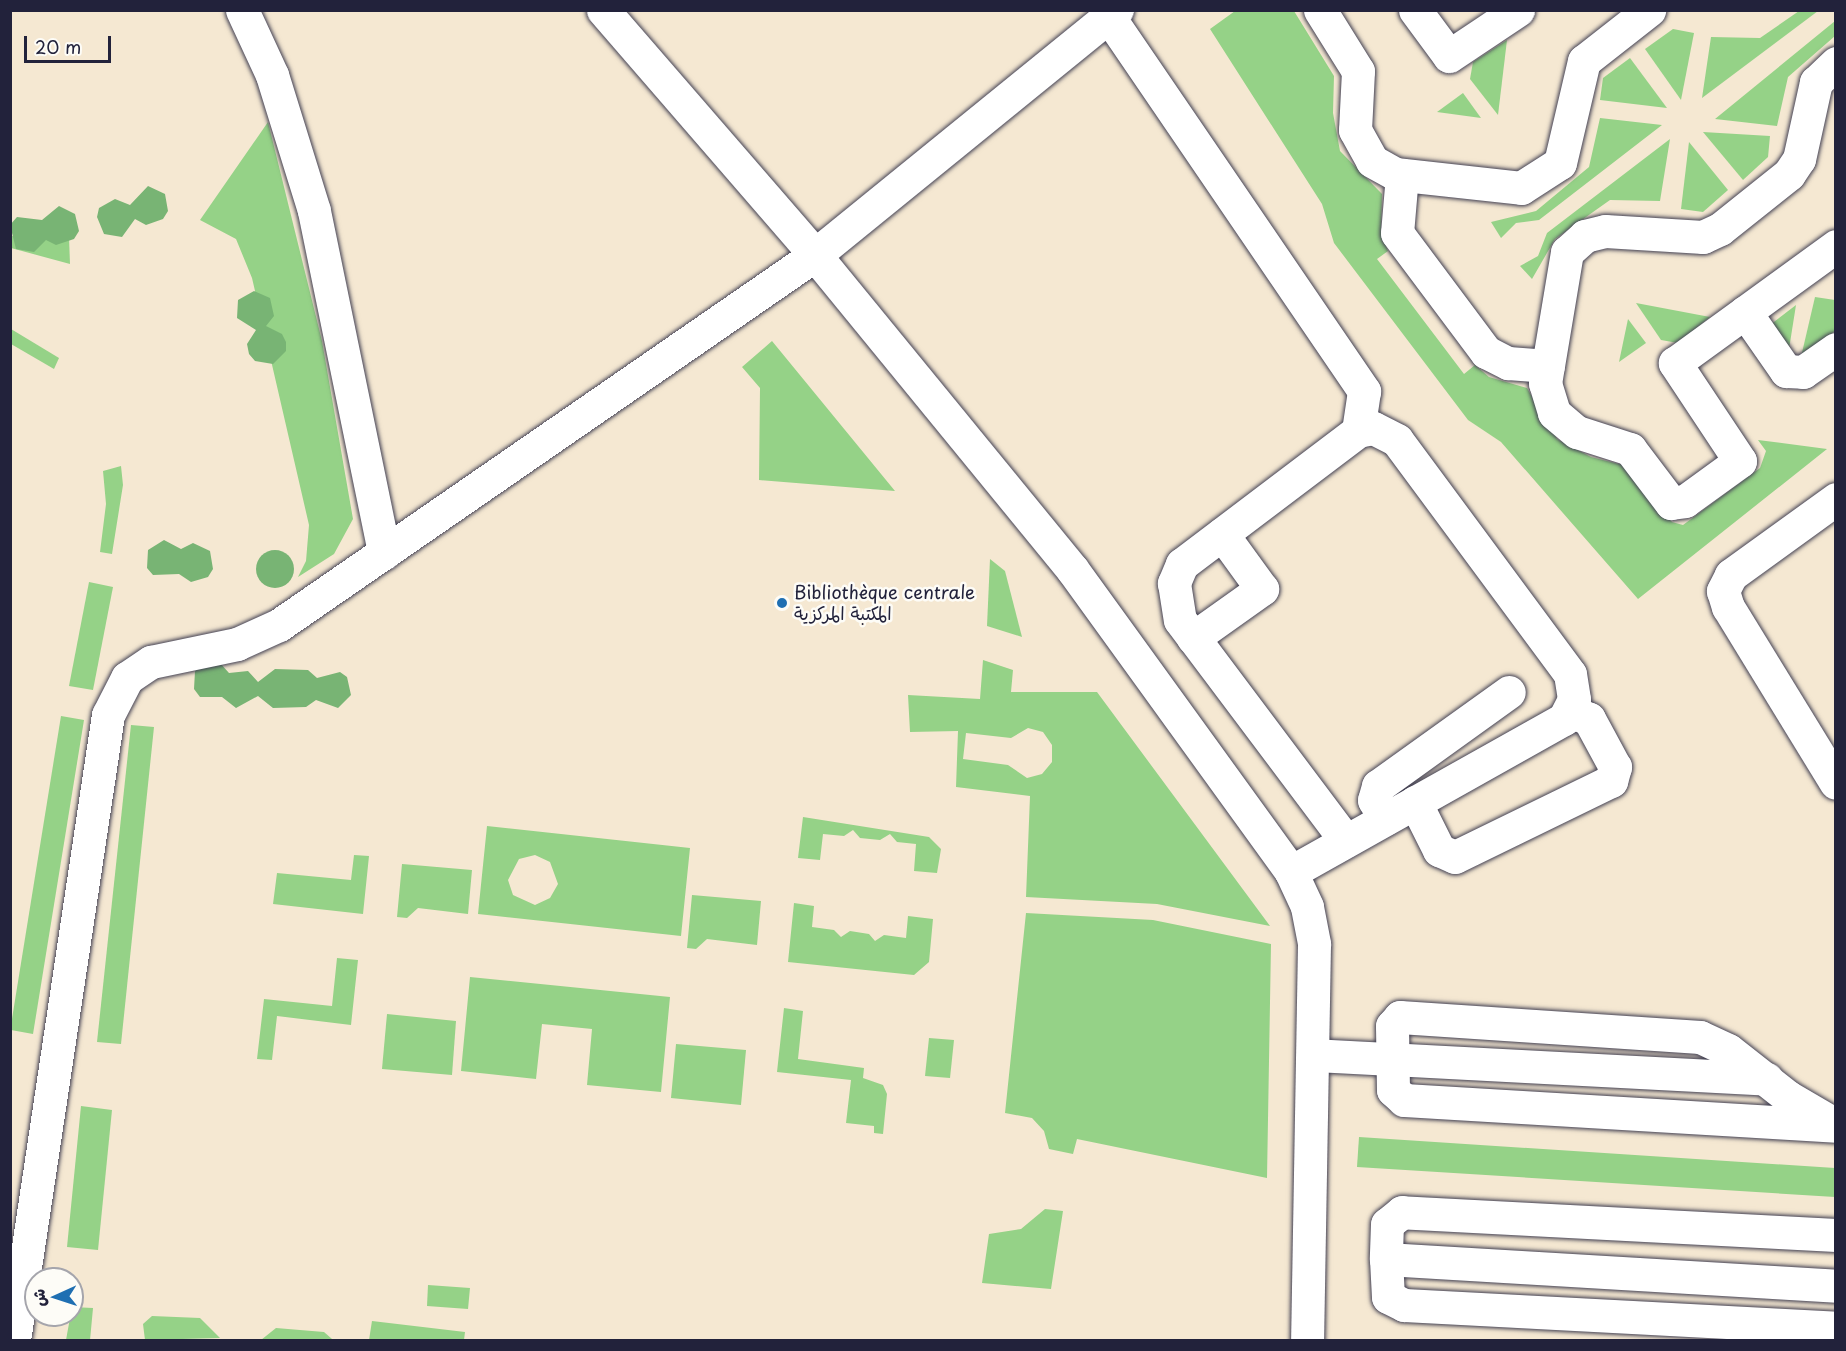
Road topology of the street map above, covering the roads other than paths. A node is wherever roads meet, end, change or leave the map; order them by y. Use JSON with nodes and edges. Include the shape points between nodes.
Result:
{"nodes":[{"id":1,"x":242,"y":10,"type":"edge"},
{"id":2,"x":603,"y":10,"type":"edge"},
{"id":3,"x":1320,"y":10,"type":"edge"},
{"id":4,"x":1415,"y":10,"type":"edge"},
{"id":5,"x":1518,"y":10,"type":"edge"},
{"id":6,"x":1648,"y":10,"type":"edge"},
{"id":7,"x":1113,"y":14,"type":"edge"},
{"id":8,"x":1836,"y":63,"type":"edge"},
{"id":9,"x":1402,"y":175,"type":"junction"},
{"id":10,"x":1836,"y":246,"type":"edge"},
{"id":11,"x":815,"y":255,"type":"junction"},
{"id":12,"x":1745,"y":312,"type":"junction"},
{"id":13,"x":1836,"y":349,"type":"edge"},
{"id":14,"x":1548,"y":366,"type":"junction"},
{"id":15,"x":1364,"y":391,"type":"junction"},
{"id":16,"x":1358,"y":431,"type":"junction"},
{"id":17,"x":1397,"y":440,"type":"junction"},
{"id":18,"x":1836,"y":499,"type":"edge"},
{"id":19,"x":1222,"y":534,"type":"junction"},
{"id":20,"x":384,"y":553,"type":"junction"},
{"id":21,"x":1202,"y":631,"type":"junction"},
{"id":22,"x":1509,"y":692,"type":"dead end"},
{"id":23,"x":1570,"y":711,"type":"junction"},
{"id":24,"x":1836,"y":783,"type":"edge"},
{"id":25,"x":1415,"y":802,"type":"junction"},
{"id":26,"x":1384,"y":819,"type":"junction"},
{"id":27,"x":1346,"y":841,"type":"junction"},
{"id":28,"x":1292,"y":872,"type":"junction"},
{"id":29,"x":1312,"y":1055,"type":"junction"},
{"id":30,"x":1393,"y":1057,"type":"junction"},
{"id":31,"x":1836,"y":1126,"type":"edge"},
{"id":32,"x":1836,"y":1235,"type":"edge"},
{"id":33,"x":1386,"y":1259,"type":"junction"},
{"id":34,"x":1836,"y":1286,"type":"edge"},
{"id":35,"x":1836,"y":1328,"type":"edge"},
{"id":36,"x":14,"y":1341,"type":"edge"},
{"id":37,"x":1307,"y":1341,"type":"edge"}],
"edges":[{"from":1,"to":20,"type":"street","via":[[272,75],[314,212],[348,356]]},
{"from":2,"to":11,"type":"street"},
{"from":3,"to":9,"type":"street","via":[[1358,71],[1355,130],[1365,153],[1384,169]]},
{"from":4,"to":5,"type":"street","via":[[1449,56]]},
{"from":6,"to":9,"type":"street","via":[[1584,61],[1563,154],[1545,178],[1521,188]]},
{"from":7,"to":11,"type":"street"},
{"from":7,"to":15,"type":"street"},
{"from":8,"to":14,"type":"street","via":[[1816,82],[1799,159],[1789,174],[1713,234],[1605,231],[1575,243],[1562,267]]},
{"from":9,"to":14,"type":"street","via":[[1395,221],[1412,253],[1398,261],[1465,354],[1480,344],[1498,360]]},
{"from":10,"to":12,"type":"street"},
{"from":11,"to":20,"type":"street"},
{"from":11,"to":28,"type":"street","via":[[1072,569]]},
{"from":12,"to":13,"type":"street","via":[[1786,371],[1803,372]]},
{"from":12,"to":14,"type":"street","via":[[1675,363],[1740,461],[1678,504],[1664,496],[1630,449],[1577,432],[1559,419],[1547,394]]},
{"from":15,"to":16,"type":"street"},
{"from":15,"to":17,"type":"street"},
{"from":16,"to":17,"type":"street","via":[[1373,428]]},
{"from":16,"to":19,"type":"street"},
{"from":17,"to":23,"type":"street","via":[[1570,674],[1574,699]]},
{"from":18,"to":24,"type":"street","via":[[1731,575],[1724,591],[1728,607]]},
{"from":19,"to":21,"type":"street","via":[[1182,564],[1174,584],[1173,603]]},
{"from":19,"to":21,"type":"street","via":[[1262,589]]},
{"from":20,"to":36,"type":"street","via":[[258,636],[152,662],[117,691],[108,715]]},
{"from":21,"to":27,"type":"street"},
{"from":22,"to":26,"type":"street","via":[[1378,786],[1374,800]]},
{"from":23,"to":25,"type":"street"},
{"from":23,"to":25,"type":"street","via":[[1589,718],[1615,767],[1611,781],[1455,857],[1439,850]]},
{"from":25,"to":26,"type":"street"},
{"from":26,"to":27,"type":"street"},
{"from":27,"to":28,"type":"street"},
{"from":28,"to":29,"type":"street","via":[[1307,907],[1314,944]]},
{"from":29,"to":30,"type":"street"},
{"from":29,"to":37,"type":"street"},
{"from":30,"to":31,"type":"street","via":[[1766,1079]]},
{"from":30,"to":31,"type":"street","via":[[1393,1090],[1404,1100]]},
{"from":32,"to":33,"type":"street","via":[[1402,1212],[1387,1224]]},
{"from":33,"to":34,"type":"street"},
{"from":33,"to":35,"type":"street","via":[[1389,1297],[1404,1305]]}]}
